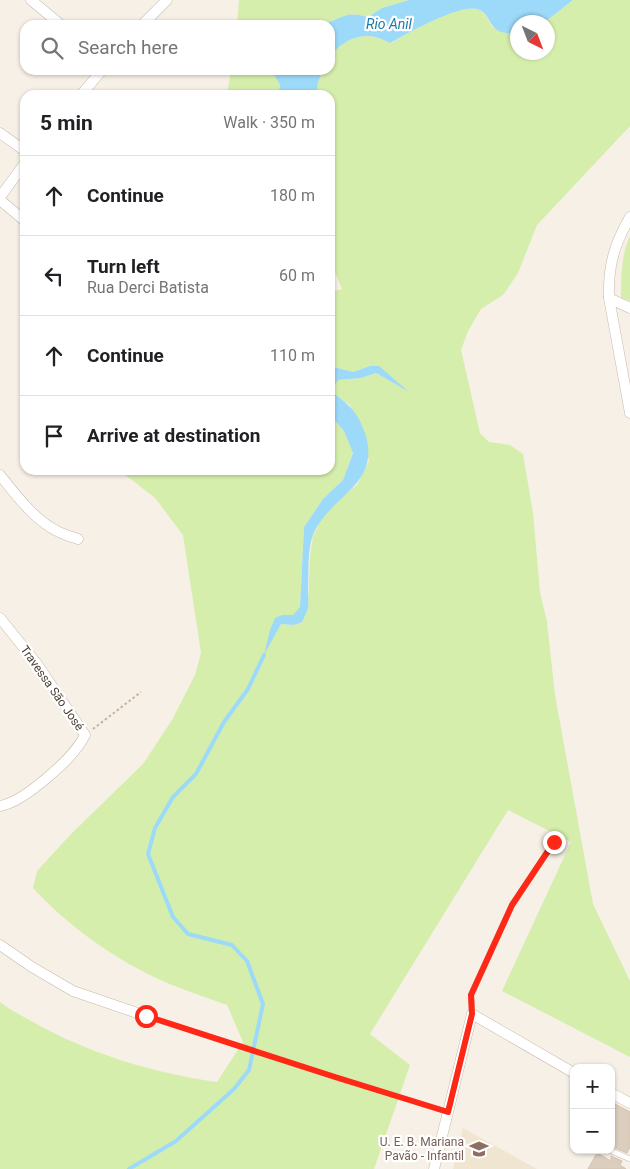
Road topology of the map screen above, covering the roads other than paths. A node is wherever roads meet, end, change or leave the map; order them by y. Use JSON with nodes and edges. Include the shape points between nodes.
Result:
{"nodes":[{"id":1,"x":33,"y":0,"type":"edge"},
{"id":2,"x":167,"y":0,"type":"edge"},
{"id":3,"x":55,"y":20,"type":"edge"},
{"id":4,"x":147,"y":20,"type":"edge"},
{"id":5,"x":98,"y":75,"type":"edge"},
{"id":6,"x":85,"y":90,"type":"edge"},
{"id":7,"x":0,"y":133,"type":"edge"},
{"id":8,"x":20,"y":148,"type":"edge"},
{"id":9,"x":20,"y":171,"type":"edge"},
{"id":10,"x":0,"y":198,"type":"edge"},
{"id":11,"x":20,"y":216,"type":"edge"},
{"id":12,"x":630,"y":217,"type":"edge"},
{"id":13,"x":608,"y":298,"type":"junction"},
{"id":14,"x":630,"y":308,"type":"edge"},
{"id":15,"x":630,"y":413,"type":"edge"},
{"id":16,"x":0,"y":475,"type":"edge"},
{"id":17,"x":78,"y":539,"type":"dead end"},
{"id":18,"x":0,"y":618,"type":"edge"},
{"id":19,"x":0,"y":806,"type":"edge"},
{"id":20,"x":554,"y":842,"type":"dead end"},
{"id":21,"x":0,"y":945,"type":"edge"},
{"id":22,"x":472,"y":1014,"type":"junction"},
{"id":23,"x":146,"y":1016,"type":"road end"},
{"id":24,"x":570,"y":1071,"type":"edge"},
{"id":25,"x":615,"y":1095,"type":"edge"},
{"id":26,"x":630,"y":1103,"type":"edge"},
{"id":27,"x":615,"y":1153,"type":"edge"},
{"id":28,"x":630,"y":1159,"type":"edge"},
{"id":29,"x":434,"y":1169,"type":"edge"}],
"edges":[{"from":1,"to":3,"type":"street"},
{"from":2,"to":4,"type":"street"},
{"from":5,"to":6,"type":"street"},
{"from":7,"to":8,"type":"street"},
{"from":9,"to":10,"type":"street"},
{"from":10,"to":11,"type":"street"},
{"from":12,"to":13,"type":"street","via":[[612,259]]},
{"from":13,"to":14,"type":"street"},
{"from":13,"to":15,"type":"street"},
{"from":16,"to":17,"type":"street","via":[[42,521]]},
{"from":18,"to":19,"type":"street","name":"Travessa São José","via":[[37,664],[85,735],[73,753],[21,797]]},
{"from":20,"to":22,"type":"lane","via":[[512,905],[471,995]]},
{"from":21,"to":23,"type":"street","via":[[73,991]]},
{"from":22,"to":24,"type":"street"},
{"from":22,"to":29,"type":"street"},
{"from":25,"to":26,"type":"street"},
{"from":27,"to":28,"type":"lane"}]}
